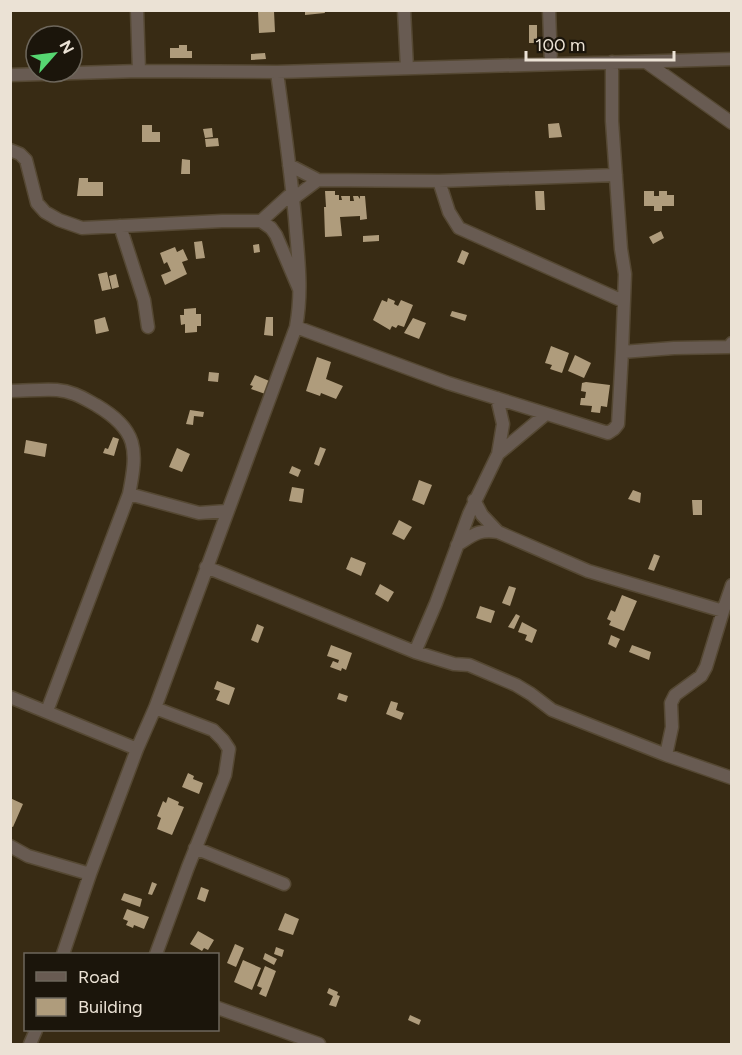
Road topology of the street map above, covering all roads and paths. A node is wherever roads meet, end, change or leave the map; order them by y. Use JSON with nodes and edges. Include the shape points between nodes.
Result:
{"nodes":[{"id":1,"x":137,"y":10,"type":"edge"},
{"id":2,"x":404,"y":10,"type":"edge"},
{"id":3,"x":549,"y":10,"type":"edge"},
{"id":4,"x":732,"y":59,"type":"edge"},
{"id":5,"x":612,"y":62,"type":"junction"},
{"id":6,"x":646,"y":62,"type":"junction"},
{"id":7,"x":551,"y":64,"type":"junction"},
{"id":8,"x":407,"y":68,"type":"junction"},
{"id":9,"x":139,"y":71,"type":"junction"},
{"id":10,"x":277,"y":72,"type":"junction"},
{"id":11,"x":10,"y":75,"type":"edge"},
{"id":12,"x":732,"y":123,"type":"edge"},
{"id":13,"x":10,"y":150,"type":"edge"},
{"id":14,"x":289,"y":165,"type":"junction"},
{"id":15,"x":616,"y":175,"type":"junction"},
{"id":16,"x":318,"y":180,"type":"junction"},
{"id":17,"x":439,"y":181,"type":"junction"},
{"id":18,"x":293,"y":195,"type":"junction"},
{"id":19,"x":261,"y":221,"type":"junction"},
{"id":20,"x":120,"y":226,"type":"junction"},
{"id":21,"x":301,"y":293,"type":"junction"},
{"id":22,"x":623,"y":301,"type":"junction"},
{"id":23,"x":148,"y":327,"type":"dead end"},
{"id":24,"x":296,"y":327,"type":"junction"},
{"id":25,"x":731,"y":346,"type":"edge"},
{"id":26,"x":622,"y":352,"type":"junction"},
{"id":27,"x":10,"y":390,"type":"edge"},
{"id":28,"x":497,"y":398,"type":"junction"},
{"id":29,"x":546,"y":414,"type":"junction"},
{"id":30,"x":498,"y":454,"type":"junction"},
{"id":31,"x":129,"y":494,"type":"junction"},
{"id":32,"x":474,"y":500,"type":"junction"},
{"id":33,"x":227,"y":511,"type":"junction"},
{"id":34,"x":498,"y":532,"type":"junction"},
{"id":35,"x":457,"y":545,"type":"junction"},
{"id":36,"x":206,"y":567,"type":"junction"},
{"id":37,"x":732,"y":585,"type":"edge"},
{"id":38,"x":723,"y":611,"type":"junction"},
{"id":39,"x":415,"y":652,"type":"junction"},
{"id":40,"x":10,"y":697,"type":"edge"},
{"id":41,"x":155,"y":708,"type":"junction"},
{"id":42,"x":47,"y":711,"type":"junction"},
{"id":43,"x":137,"y":749,"type":"junction"},
{"id":44,"x":666,"y":755,"type":"junction"},
{"id":45,"x":732,"y":778,"type":"edge"},
{"id":46,"x":10,"y":846,"type":"edge"},
{"id":47,"x":195,"y":848,"type":"junction"},
{"id":48,"x":90,"y":874,"type":"junction"},
{"id":49,"x":284,"y":885,"type":"dead end"},
{"id":50,"x":64,"y":952,"type":"edge"},
{"id":51,"x":156,"y":953,"type":"edge"},
{"id":52,"x":219,"y":1008,"type":"edge"},
{"id":53,"x":319,"y":1044,"type":"edge"}],
"edges":[{"from":1,"to":9,"type":"street"},
{"from":2,"to":8,"type":"street"},
{"from":3,"to":7,"type":"street"},
{"from":4,"to":6,"type":"street"},
{"from":5,"to":6,"type":"street"},
{"from":5,"to":7,"type":"street"},
{"from":5,"to":15,"type":"street"},
{"from":6,"to":12,"type":"street"},
{"from":7,"to":8,"type":"street"},
{"from":8,"to":10,"type":"street"},
{"from":9,"to":10,"type":"street"},
{"from":9,"to":11,"type":"street"},
{"from":10,"to":14,"type":"street"},
{"from":13,"to":20,"type":"street","via":[[26,160],[37,203],[45,212],[82,228]]},
{"from":14,"to":16,"type":"street"},
{"from":14,"to":18,"type":"street"},
{"from":15,"to":17,"type":"street"},
{"from":15,"to":22,"type":"street","via":[[625,274]]},
{"from":16,"to":17,"type":"street"},
{"from":16,"to":18,"type":"street"},
{"from":17,"to":22,"type":"street","via":[[459,228]]},
{"from":18,"to":19,"type":"street"},
{"from":18,"to":21,"type":"street"},
{"from":19,"to":20,"type":"street"},
{"from":19,"to":21,"type":"street","via":[[276,235]]},
{"from":20,"to":23,"type":"street","via":[[144,300]]},
{"from":21,"to":24,"type":"street"},
{"from":22,"to":26,"type":"street"},
{"from":24,"to":28,"type":"street"},
{"from":24,"to":33,"type":"street"},
{"from":25,"to":26,"type":"street"},
{"from":26,"to":29,"type":"street","via":[[618,424],[614,429],[608,433],[598,431]]},
{"from":27,"to":31,"type":"street","via":[[66,391],[123,424],[132,442],[135,466]]},
{"from":28,"to":29,"type":"street"},
{"from":28,"to":30,"type":"street","via":[[503,424]]},
{"from":29,"to":30,"type":"street"},
{"from":30,"to":32,"type":"street"},
{"from":31,"to":33,"type":"street","via":[[199,513]]},
{"from":31,"to":42,"type":"street"},
{"from":32,"to":34,"type":"street"},
{"from":32,"to":35,"type":"street"},
{"from":33,"to":36,"type":"street"},
{"from":34,"to":35,"type":"street","via":[[477,532]]},
{"from":34,"to":38,"type":"street","via":[[588,571]]},
{"from":35,"to":39,"type":"street"},
{"from":36,"to":39,"type":"street"},
{"from":36,"to":41,"type":"street"},
{"from":37,"to":38,"type":"street"},
{"from":38,"to":44,"type":"street","via":[[701,676],[680,690],[671,703],[672,727]]},
{"from":39,"to":44,"type":"street","via":[[469,665],[516,685],[552,710]]},
{"from":40,"to":42,"type":"street"},
{"from":41,"to":43,"type":"street"},
{"from":41,"to":47,"type":"street","via":[[213,730],[229,749],[225,775]]},
{"from":42,"to":43,"type":"street"},
{"from":43,"to":48,"type":"street"},
{"from":44,"to":45,"type":"street"},
{"from":46,"to":48,"type":"street","via":[[28,856]]},
{"from":47,"to":49,"type":"street"},
{"from":47,"to":51,"type":"street"},
{"from":48,"to":50,"type":"street"},
{"from":52,"to":53,"type":"street"}]}
